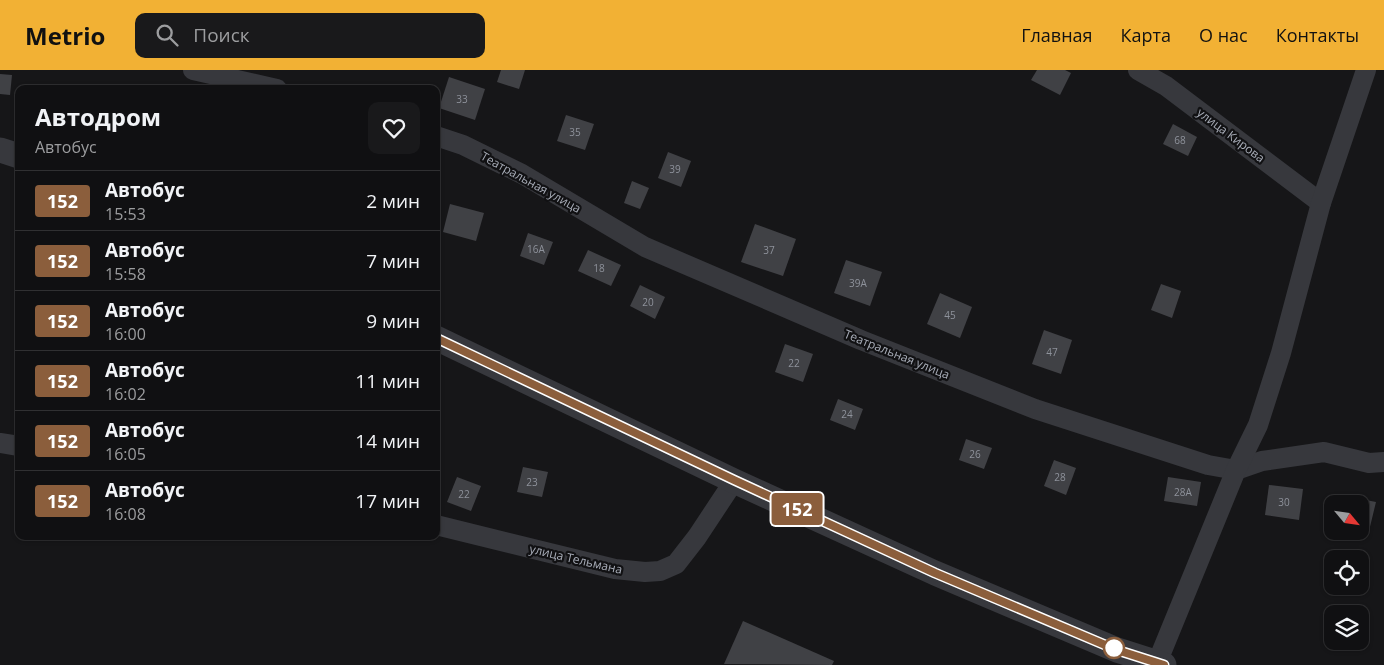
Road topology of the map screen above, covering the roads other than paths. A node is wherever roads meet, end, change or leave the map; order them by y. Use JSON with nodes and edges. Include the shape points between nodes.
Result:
{"nodes":[{"id":1,"x":193,"y":70,"type":"edge"},
{"id":2,"x":1138,"y":70,"type":"edge"},
{"id":3,"x":1366,"y":70,"type":"edge"},
{"id":4,"x":259,"y":85,"type":"edge"},
{"id":5,"x":440,"y":137,"type":"edge"},
{"id":6,"x":0,"y":150,"type":"edge"},
{"id":7,"x":15,"y":155,"type":"edge"},
{"id":8,"x":1321,"y":203,"type":"junction"},
{"id":9,"x":440,"y":340,"type":"edge"},
{"id":10,"x":0,"y":443,"type":"edge"},
{"id":11,"x":15,"y":445,"type":"edge"},
{"id":12,"x":1384,"y":462,"type":"edge"},
{"id":13,"x":1236,"y":470,"type":"junction"},
{"id":14,"x":734,"y":480,"type":"junction"},
{"id":15,"x":440,"y":526,"type":"edge"},
{"id":16,"x":1161,"y":664,"type":"edge"}],
"edges":[{"from":1,"to":4,"type":"street"},
{"from":2,"to":8,"type":"street","name":"улица Кирова","via":[[1166,86]]},
{"from":3,"to":8,"type":"street"},
{"from":5,"to":13,"type":"street","name":"Театральная улица","via":[[522,174],[645,247],[860,340],[1035,409],[1208,465]]},
{"from":6,"to":7,"type":"street"},
{"from":8,"to":13,"type":"street","via":[[1258,426]]},
{"from":9,"to":14,"type":"street"},
{"from":10,"to":11,"type":"street"},
{"from":12,"to":13,"type":"street","via":[[1369,463],[1324,452],[1262,460]]},
{"from":13,"to":16,"type":"street"},
{"from":14,"to":15,"type":"street","name":"улица Тельмана","via":[[676,564],[660,571],[615,569]]},
{"from":14,"to":16,"type":"street","via":[[935,573],[1117,650]]}]}
